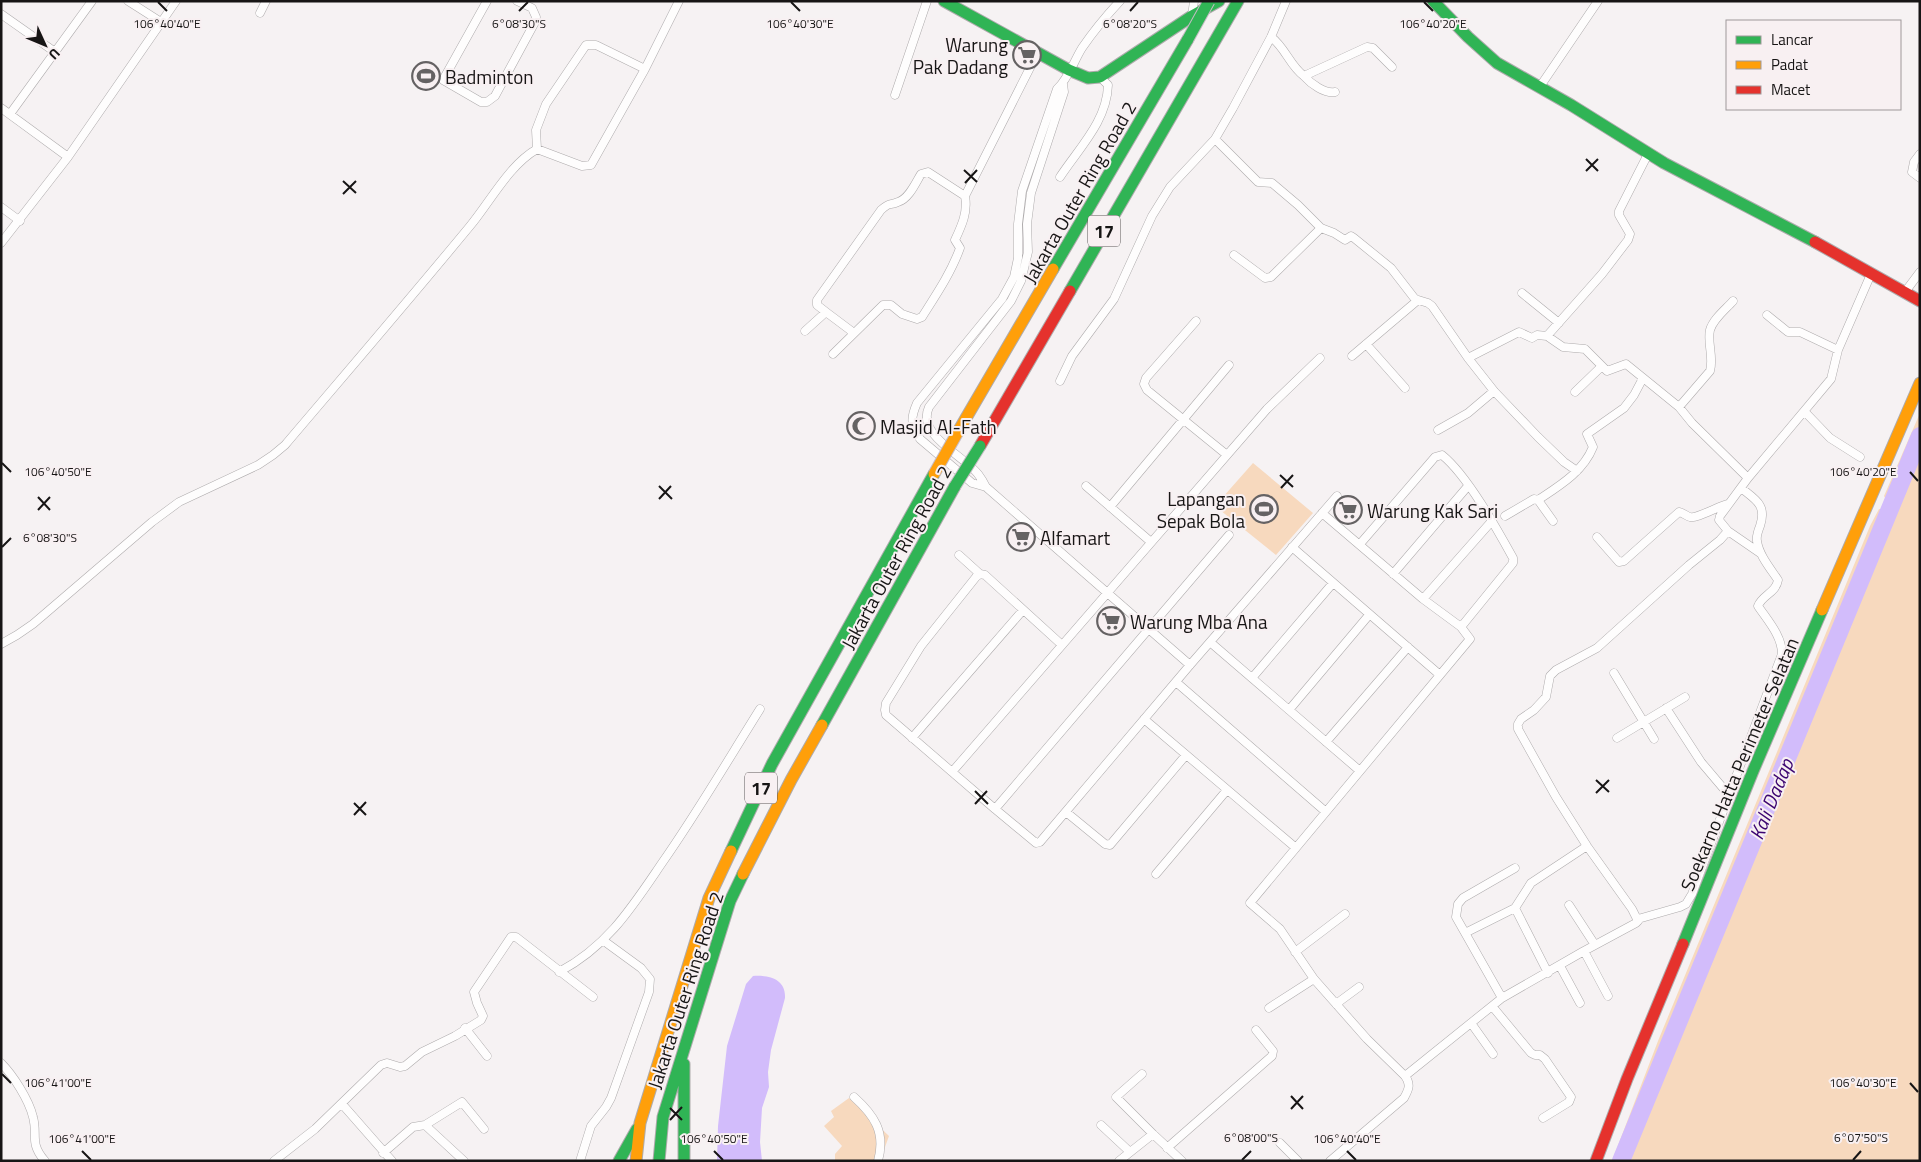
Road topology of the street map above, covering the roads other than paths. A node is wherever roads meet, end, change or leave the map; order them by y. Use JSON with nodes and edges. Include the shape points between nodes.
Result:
{"nodes":[{"id":1,"x":92,"y":1,"type":"edge"},
{"id":2,"x":128,"y":1,"type":"edge"},
{"id":3,"x":176,"y":1,"type":"edge"},
{"id":4,"x":266,"y":1,"type":"edge"},
{"id":5,"x":487,"y":1,"type":"edge"},
{"id":6,"x":517,"y":1,"type":"edge"},
{"id":7,"x":679,"y":1,"type":"edge"},
{"id":8,"x":927,"y":1,"type":"edge"},
{"id":9,"x":944,"y":1,"type":"edge"},
{"id":10,"x":1120,"y":1,"type":"edge"},
{"id":11,"x":1194,"y":1,"type":"edge"},
{"id":12,"x":1209,"y":1,"type":"edge"},
{"id":13,"x":1219,"y":1,"type":"edge"},
{"id":14,"x":1238,"y":1,"type":"edge"},
{"id":15,"x":1286,"y":1,"type":"edge"},
{"id":16,"x":1433,"y":1,"type":"edge"},
{"id":17,"x":1598,"y":1,"type":"edge"},
{"id":18,"x":260,"y":13,"type":"dead end"},
{"id":19,"x":1,"y":14,"type":"edge"},
{"id":20,"x":1192,"y":16,"type":"junction"},
{"id":21,"x":161,"y":22,"type":"junction"},
{"id":22,"x":1271,"y":36,"type":"junction"},
{"id":23,"x":55,"y":52,"type":"junction"},
{"id":24,"x":1037,"y":54,"type":"junction"},
{"id":25,"x":1392,"y":67,"type":"dead end"},
{"id":26,"x":645,"y":69,"type":"junction"},
{"id":27,"x":1069,"y":70,"type":"junction"},
{"id":28,"x":1304,"y":76,"type":"junction"},
{"id":29,"x":1100,"y":77,"type":"junction"},
{"id":30,"x":1063,"y":84,"type":"junction"},
{"id":31,"x":1539,"y":88,"type":"junction"},
{"id":32,"x":1336,"y":92,"type":"dead end"},
{"id":33,"x":895,"y":95,"type":"dead end"},
{"id":34,"x":1,"y":108,"type":"edge"},
{"id":35,"x":10,"y":114,"type":"junction"},
{"id":36,"x":1214,"y":139,"type":"junction"},
{"id":37,"x":537,"y":149,"type":"junction"},
{"id":38,"x":1648,"y":154,"type":"junction"},
{"id":39,"x":1920,"y":154,"type":"edge"},
{"id":40,"x":68,"y":157,"type":"junction"},
{"id":41,"x":1060,"y":177,"type":"dead end"},
{"id":42,"x":1920,"y":178,"type":"edge"},
{"id":43,"x":964,"y":196,"type":"junction"},
{"id":44,"x":1,"y":207,"type":"edge"},
{"id":45,"x":20,"y":221,"type":"junction"},
{"id":46,"x":1321,"y":228,"type":"junction"},
{"id":47,"x":1,"y":243,"type":"edge"},
{"id":48,"x":1234,"y":255,"type":"dead end"},
{"id":49,"x":1920,"y":272,"type":"edge"},
{"id":50,"x":1871,"y":274,"type":"junction"},
{"id":51,"x":1905,"y":292,"type":"junction"},
{"id":52,"x":1522,"y":294,"type":"dead end"},
{"id":53,"x":1418,"y":300,"type":"junction"},
{"id":54,"x":1733,"y":301,"type":"dead end"},
{"id":55,"x":1920,"y":301,"type":"edge"},
{"id":56,"x":826,"y":312,"type":"junction"},
{"id":57,"x":1767,"y":315,"type":"dead end"},
{"id":58,"x":1196,"y":321,"type":"dead end"},
{"id":59,"x":1559,"y":323,"type":"junction"},
{"id":60,"x":805,"y":331,"type":"dead end"},
{"id":61,"x":854,"y":333,"type":"junction"},
{"id":62,"x":1547,"y":336,"type":"junction"},
{"id":63,"x":1366,"y":344,"type":"junction"},
{"id":64,"x":1838,"y":350,"type":"junction"},
{"id":65,"x":833,"y":354,"type":"dead end"},
{"id":66,"x":1352,"y":356,"type":"dead end"},
{"id":67,"x":1320,"y":358,"type":"dead end"},
{"id":68,"x":1468,"y":358,"type":"junction"},
{"id":69,"x":1229,"y":365,"type":"dead end"},
{"id":70,"x":1602,"y":366,"type":"junction"},
{"id":71,"x":1643,"y":378,"type":"junction"},
{"id":72,"x":1060,"y":382,"type":"dead end"},
{"id":73,"x":1920,"y":382,"type":"edge"},
{"id":74,"x":1405,"y":388,"type":"dead end"},
{"id":75,"x":1494,"y":391,"type":"junction"},
{"id":76,"x":1575,"y":392,"type":"dead end"},
{"id":77,"x":1678,"y":407,"type":"junction"},
{"id":78,"x":1805,"y":412,"type":"junction"},
{"id":79,"x":1183,"y":420,"type":"junction"},
{"id":80,"x":1438,"y":430,"type":"dead end"},
{"id":81,"x":1226,"y":456,"type":"junction"},
{"id":82,"x":1860,"y":457,"type":"dead end"},
{"id":83,"x":1577,"y":470,"type":"junction"},
{"id":84,"x":1748,"y":478,"type":"junction"},
{"id":85,"x":1086,"y":486,"type":"dead end"},
{"id":86,"x":1468,"y":486,"type":"junction"},
{"id":87,"x":986,"y":487,"type":"junction"},
{"id":88,"x":1741,"y":488,"type":"junction"},
{"id":89,"x":1337,"y":496,"type":"dead end"},
{"id":90,"x":1538,"y":500,"type":"junction"},
{"id":91,"x":1728,"y":504,"type":"junction"},
{"id":92,"x":1110,"y":507,"type":"junction"},
{"id":93,"x":1322,"y":513,"type":"junction"},
{"id":94,"x":1505,"y":516,"type":"dead end"},
{"id":95,"x":1553,"y":521,"type":"dead end"},
{"id":96,"x":1491,"y":522,"type":"junction"},
{"id":97,"x":1728,"y":531,"type":"junction"},
{"id":98,"x":1229,"y":535,"type":"dead end"},
{"id":99,"x":1597,"y":537,"type":"dead end"},
{"id":100,"x":1151,"y":542,"type":"junction"},
{"id":101,"x":1360,"y":544,"type":"junction"},
{"id":102,"x":1292,"y":548,"type":"junction"},
{"id":103,"x":1760,"y":553,"type":"junction"},
{"id":104,"x":960,"y":555,"type":"dead end"},
{"id":105,"x":980,"y":574,"type":"junction"},
{"id":106,"x":1392,"y":574,"type":"junction"},
{"id":107,"x":1333,"y":583,"type":"junction"},
{"id":108,"x":1107,"y":592,"type":"junction"},
{"id":109,"x":1423,"y":599,"type":"junction"},
{"id":110,"x":1023,"y":610,"type":"junction"},
{"id":111,"x":1369,"y":614,"type":"junction"},
{"id":112,"x":1460,"y":627,"type":"junction"},
{"id":113,"x":1148,"y":628,"type":"junction"},
{"id":114,"x":1210,"y":642,"type":"junction"},
{"id":115,"x":1,"y":644,"type":"edge"},
{"id":116,"x":1062,"y":645,"type":"junction"},
{"id":117,"x":1408,"y":647,"type":"junction"},
{"id":118,"x":1190,"y":665,"type":"junction"},
{"id":119,"x":1614,"y":673,"type":"dead end"},
{"id":120,"x":1440,"y":675,"type":"junction"},
{"id":121,"x":1252,"y":678,"type":"junction"},
{"id":122,"x":1176,"y":682,"type":"junction"},
{"id":123,"x":1685,"y":697,"type":"dead end"},
{"id":124,"x":1666,"y":708,"type":"junction"},
{"id":125,"x":760,"y":709,"type":"dead end"},
{"id":126,"x":1289,"y":710,"type":"junction"},
{"id":127,"x":1144,"y":719,"type":"junction"},
{"id":128,"x":1644,"y":721,"type":"junction"},
{"id":129,"x":912,"y":738,"type":"junction"},
{"id":130,"x":1618,"y":738,"type":"dead end"},
{"id":131,"x":1654,"y":738,"type":"dead end"},
{"id":132,"x":1326,"y":742,"type":"junction"},
{"id":133,"x":1186,"y":755,"type":"junction"},
{"id":134,"x":1360,"y":771,"type":"junction"},
{"id":135,"x":952,"y":772,"type":"junction"},
{"id":136,"x":1227,"y":790,"type":"junction"},
{"id":137,"x":1729,"y":795,"type":"junction"},
{"id":138,"x":995,"y":809,"type":"junction"},
{"id":139,"x":1066,"y":812,"type":"junction"},
{"id":140,"x":1326,"y":812,"type":"junction"},
{"id":141,"x":1587,"y":846,"type":"junction"},
{"id":142,"x":1296,"y":848,"type":"junction"},
{"id":143,"x":1515,"y":868,"type":"dead end"},
{"id":144,"x":1156,"y":874,"type":"dead end"},
{"id":145,"x":1569,"y":905,"type":"dead end"},
{"id":146,"x":1515,"y":908,"type":"junction"},
{"id":147,"x":1345,"y":914,"type":"dead end"},
{"id":148,"x":1638,"y":919,"type":"junction"},
{"id":149,"x":1465,"y":933,"type":"junction"},
{"id":150,"x":604,"y":941,"type":"junction"},
{"id":151,"x":1595,"y":945,"type":"junction"},
{"id":152,"x":1584,"y":951,"type":"junction"},
{"id":153,"x":1295,"y":952,"type":"junction"},
{"id":154,"x":1560,"y":966,"type":"junction"},
{"id":155,"x":559,"y":972,"type":"junction"},
{"id":156,"x":1548,"y":972,"type":"junction"},
{"id":157,"x":1314,"y":979,"type":"junction"},
{"id":158,"x":1359,"y":987,"type":"dead end"},
{"id":159,"x":1608,"y":996,"type":"dead end"},
{"id":160,"x":593,"y":997,"type":"dead end"},
{"id":161,"x":1502,"y":998,"type":"junction"},
{"id":162,"x":1580,"y":1003,"type":"dead end"},
{"id":163,"x":1336,"y":1004,"type":"junction"},
{"id":164,"x":1492,"y":1006,"type":"junction"},
{"id":165,"x":1269,"y":1008,"type":"dead end"},
{"id":166,"x":1471,"y":1023,"type":"junction"},
{"id":167,"x":465,"y":1028,"type":"junction"},
{"id":168,"x":1256,"y":1030,"type":"dead end"},
{"id":169,"x":683,"y":1052,"type":"junction"},
{"id":170,"x":1493,"y":1054,"type":"dead end"},
{"id":171,"x":487,"y":1056,"type":"dead end"},
{"id":172,"x":1,"y":1063,"type":"edge"},
{"id":173,"x":1142,"y":1074,"type":"dead end"},
{"id":174,"x":1405,"y":1076,"type":"junction"},
{"id":175,"x":854,"y":1097,"type":"dead end"},
{"id":176,"x":342,"y":1104,"type":"junction"},
{"id":177,"x":1542,"y":1118,"type":"dead end"},
{"id":178,"x":640,"y":1124,"type":"junction"},
{"id":179,"x":425,"y":1125,"type":"junction"},
{"id":180,"x":1101,"y":1125,"type":"dead end"},
{"id":181,"x":484,"y":1129,"type":"dead end"},
{"id":182,"x":1153,"y":1134,"type":"junction"},
{"id":183,"x":1280,"y":1143,"type":"dead end"},
{"id":184,"x":1167,"y":1148,"type":"junction"},
{"id":185,"x":384,"y":1152,"type":"junction"},
{"id":186,"x":1130,"y":1152,"type":"junction"},
{"id":187,"x":45,"y":1161,"type":"edge"},
{"id":188,"x":274,"y":1161,"type":"edge"},
{"id":189,"x":392,"y":1161,"type":"edge"},
{"id":190,"x":464,"y":1161,"type":"edge"},
{"id":191,"x":580,"y":1161,"type":"edge"},
{"id":192,"x":618,"y":1161,"type":"edge"},
{"id":193,"x":636,"y":1161,"type":"edge"},
{"id":194,"x":659,"y":1161,"type":"edge"},
{"id":195,"x":684,"y":1161,"type":"edge"},
{"id":196,"x":878,"y":1161,"type":"edge"},
{"id":197,"x":1119,"y":1161,"type":"edge"},
{"id":198,"x":1182,"y":1161,"type":"edge"},
{"id":199,"x":1298,"y":1161,"type":"edge"},
{"id":200,"x":1330,"y":1161,"type":"edge"},
{"id":201,"x":1596,"y":1161,"type":"edge"}],
"edges":[{"from":1,"to":23,"type":"street"},
{"from":2,"to":21,"type":"street"},
{"from":3,"to":21,"type":"street"},
{"from":4,"to":18,"type":"street"},
{"from":5,"to":6,"type":"street","via":[[443,80],[481,102],[495,96],[535,22],[532,8]]},
{"from":7,"to":26,"type":"street"},
{"from":8,"to":33,"type":"street"},
{"from":9,"to":24,"type":"main road"},
{"from":10,"to":27,"type":"street","via":[[1088,40]]},
{"from":11,"to":20,"type":"street"},
{"from":12,"to":178,"type":"main road","name":"Jakarta Outer Ring Road 2","number":"17","bridge":true,"via":[[959,430],[772,764],[709,898]]},
{"from":13,"to":20,"type":"main road"},
{"from":14,"to":169,"type":"main road","name":"Jakarta Outer Ring Road 2","number":"17","bridge":true,"via":[[956,486],[791,780],[730,901]]},
{"from":15,"to":22,"type":"street"},
{"from":16,"to":31,"type":"main road","via":[[1497,63]]},
{"from":17,"to":31,"type":"street"},
{"from":19,"to":23,"type":"street"},
{"from":20,"to":29,"type":"main road"},
{"from":21,"to":40,"type":"street"},
{"from":22,"to":28,"type":"street"},
{"from":22,"to":36,"type":"street"},
{"from":23,"to":35,"type":"street"},
{"from":24,"to":27,"type":"main road"},
{"from":24,"to":43,"type":"street"},
{"from":25,"to":28,"type":"street","via":[[1367,47]]},
{"from":26,"to":37,"type":"street","via":[[591,165],[582,166]]},
{"from":26,"to":37,"type":"street","via":[[596,45],[586,44],[546,104],[536,130]]},
{"from":27,"to":29,"type":"main road","via":[[1088,78]]},
{"from":27,"to":30,"type":"street"},
{"from":28,"to":32,"type":"street","via":[[1327,92]]},
{"from":29,"to":41,"type":"street","via":[[1108,84],[1101,112],[1090,137]]},
{"from":30,"to":87,"type":"street","via":[[1064,92],[1031,193],[1028,252],[1021,281],[1011,301],[925,414],[930,431],[978,474]]},
{"from":30,"to":87,"type":"street","via":[[1046,118],[1022,191],[1014,277],[1002,298],[917,403],[911,417],[920,439],[972,483]]},
{"from":31,"to":38,"type":"main road"},
{"from":34,"to":35,"type":"street"},
{"from":35,"to":40,"type":"street"},
{"from":36,"to":46,"type":"street","via":[[1258,182],[1272,183]]},
{"from":36,"to":72,"type":"street","via":[[1165,195],[1114,299],[1072,356]]},
{"from":37,"to":115,"type":"street","via":[[518,164],[471,225],[285,445],[258,465],[179,502],[33,624]]},
{"from":38,"to":50,"type":"main road"},
{"from":38,"to":59,"type":"street","via":[[1619,211],[1630,234],[1628,240]]},
{"from":39,"to":42,"type":"street","via":[[1912,172]]},
{"from":40,"to":45,"type":"street"},
{"from":43,"to":56,"type":"street","via":[[944,180],[928,172],[921,174],[906,197],[880,210],[817,300]]},
{"from":43,"to":61,"type":"street","via":[[967,207],[955,240],[960,248],[958,254],[922,317],[917,319],[902,314],[891,305],[883,305]]},
{"from":44,"to":45,"type":"street"},
{"from":45,"to":47,"type":"street"},
{"from":46,"to":48,"type":"street","via":[[1271,277],[1265,278]]},
{"from":46,"to":53,"type":"street","via":[[1342,239],[1351,236],[1365,244],[1392,268],[1409,294]]},
{"from":49,"to":51,"type":"street"},
{"from":50,"to":51,"type":"main road"},
{"from":50,"to":64,"type":"street"},
{"from":51,"to":55,"type":"main road"},
{"from":52,"to":59,"type":"street"},
{"from":53,"to":63,"type":"street"},
{"from":53,"to":68,"type":"street","via":[[1432,306]]},
{"from":54,"to":77,"type":"street","via":[[1710,330],[1710,371]]},
{"from":56,"to":60,"type":"street"},
{"from":56,"to":61,"type":"street"},
{"from":57,"to":64,"type":"street","via":[[1788,332],[1800,332]]},
{"from":58,"to":79,"type":"street","via":[[1144,384]]},
{"from":59,"to":62,"type":"street"},
{"from":61,"to":65,"type":"street"},
{"from":62,"to":68,"type":"street","via":[[1532,338],[1519,332]]},
{"from":62,"to":70,"type":"street","via":[[1563,346],[1585,349]]},
{"from":63,"to":66,"type":"street"},
{"from":63,"to":74,"type":"street"},
{"from":64,"to":78,"type":"street","via":[[1831,379]]},
{"from":67,"to":81,"type":"street","via":[[1267,409]]},
{"from":68,"to":75,"type":"street"},
{"from":69,"to":79,"type":"street"},
{"from":70,"to":71,"type":"street","via":[[1607,371],[1626,364]]},
{"from":70,"to":76,"type":"street"},
{"from":71,"to":77,"type":"street"},
{"from":71,"to":83,"type":"street","via":[[1624,408],[1587,434],[1593,447]]},
{"from":73,"to":201,"type":"main road","name":"Soekarno Hatta Perimeter Selatan","via":[[1753,771],[1626,1079]]},
{"from":75,"to":80,"type":"street","via":[[1468,413]]},
{"from":75,"to":83,"type":"street","via":[[1564,462]]},
{"from":77,"to":84,"type":"street"},
{"from":78,"to":82,"type":"street","via":[[1830,438]]},
{"from":78,"to":84,"type":"street"},
{"from":79,"to":81,"type":"street"},
{"from":79,"to":92,"type":"street"},
{"from":81,"to":100,"type":"street"},
{"from":83,"to":90,"type":"street"},
{"from":84,"to":88,"type":"street"},
{"from":85,"to":92,"type":"street"},
{"from":86,"to":96,"type":"street"},
{"from":86,"to":101,"type":"street","via":[[1448,460],[1442,455],[1435,457]]},
{"from":86,"to":106,"type":"street"},
{"from":87,"to":108,"type":"street"},
{"from":88,"to":91,"type":"street"},
{"from":88,"to":103,"type":"street","via":[[1763,510],[1756,538]]},
{"from":89,"to":93,"type":"street"},
{"from":90,"to":94,"type":"street","via":[[1529,501]]},
{"from":90,"to":95,"type":"street"},
{"from":91,"to":97,"type":"street","via":[[1719,520]]},
{"from":91,"to":99,"type":"street","via":[[1692,518],[1679,512],[1624,561],[1619,562]]},
{"from":92,"to":100,"type":"street"},
{"from":93,"to":101,"type":"street"},
{"from":93,"to":102,"type":"street"},
{"from":96,"to":109,"type":"street"},
{"from":96,"to":112,"type":"street","via":[[1513,563]]},
{"from":97,"to":103,"type":"street"},
{"from":97,"to":141,"type":"street","via":[[1597,648],[1556,670],[1550,676],[1546,697],[1518,724],[1556,797]]},
{"from":98,"to":113,"type":"street"},
{"from":100,"to":108,"type":"street"},
{"from":101,"to":106,"type":"street"},
{"from":102,"to":107,"type":"street"},
{"from":102,"to":114,"type":"street"},
{"from":103,"to":137,"type":"street","via":[[1778,580],[1773,591],[1762,598],[1758,606],[1777,635],[1782,654]]},
{"from":104,"to":105,"type":"street"},
{"from":105,"to":110,"type":"street"},
{"from":105,"to":129,"type":"street","via":[[921,646],[886,703],[886,715]]},
{"from":106,"to":109,"type":"street"},
{"from":107,"to":111,"type":"street"},
{"from":107,"to":121,"type":"street"},
{"from":108,"to":113,"type":"street"},
{"from":108,"to":116,"type":"street"},
{"from":109,"to":112,"type":"street"},
{"from":110,"to":116,"type":"street"},
{"from":110,"to":129,"type":"street"},
{"from":111,"to":117,"type":"street"},
{"from":111,"to":126,"type":"street"},
{"from":112,"to":120,"type":"street","via":[[1470,639]]},
{"from":113,"to":118,"type":"street"},
{"from":113,"to":138,"type":"street"},
{"from":114,"to":118,"type":"street"},
{"from":114,"to":121,"type":"street"},
{"from":116,"to":135,"type":"street"},
{"from":117,"to":120,"type":"street"},
{"from":117,"to":132,"type":"street"},
{"from":118,"to":122,"type":"street"},
{"from":119,"to":128,"type":"street"},
{"from":120,"to":134,"type":"street"},
{"from":121,"to":126,"type":"street"},
{"from":122,"to":127,"type":"street"},
{"from":122,"to":140,"type":"street"},
{"from":123,"to":124,"type":"street"},
{"from":124,"to":128,"type":"street"},
{"from":124,"to":137,"type":"street","via":[[1701,762]]},
{"from":125,"to":150,"type":"street","via":[[686,828]]},
{"from":126,"to":132,"type":"street"},
{"from":127,"to":133,"type":"street"},
{"from":127,"to":139,"type":"street"},
{"from":128,"to":130,"type":"street"},
{"from":128,"to":131,"type":"street"},
{"from":129,"to":135,"type":"street"},
{"from":132,"to":134,"type":"street"},
{"from":133,"to":136,"type":"street"},
{"from":133,"to":139,"type":"street","via":[[1110,845]]},
{"from":134,"to":140,"type":"street"},
{"from":135,"to":138,"type":"street"},
{"from":136,"to":142,"type":"street"},
{"from":136,"to":144,"type":"street"},
{"from":137,"to":148,"type":"street","via":[[1686,904]]},
{"from":138,"to":139,"type":"street","via":[[1038,843]]},
{"from":140,"to":142,"type":"street"},
{"from":141,"to":146,"type":"street","via":[[1536,878]]},
{"from":141,"to":148,"type":"street"},
{"from":142,"to":153,"type":"street","via":[[1250,903],[1280,929]]},
{"from":143,"to":149,"type":"street","via":[[1458,904],[1456,918]]},
{"from":145,"to":151,"type":"street"},
{"from":146,"to":149,"type":"street"},
{"from":146,"to":156,"type":"street"},
{"from":147,"to":153,"type":"street"},
{"from":148,"to":151,"type":"street"},
{"from":149,"to":161,"type":"street"},
{"from":150,"to":155,"type":"street"},
{"from":150,"to":191,"type":"street","via":[[641,968],[650,979],[649,992],[611,1098],[591,1126]]},
{"from":151,"to":152,"type":"street"},
{"from":152,"to":154,"type":"street"},
{"from":152,"to":159,"type":"street"},
{"from":153,"to":157,"type":"street"},
{"from":154,"to":156,"type":"street"},
{"from":154,"to":162,"type":"street"},
{"from":155,"to":160,"type":"street"},
{"from":155,"to":167,"type":"street","via":[[512,937],[474,992],[484,1016]]},
{"from":156,"to":161,"type":"street"},
{"from":157,"to":163,"type":"street"},
{"from":157,"to":165,"type":"street"},
{"from":158,"to":163,"type":"street"},
{"from":161,"to":164,"type":"street"},
{"from":163,"to":174,"type":"street"},
{"from":164,"to":166,"type":"street"},
{"from":164,"to":177,"type":"street","via":[[1531,1053],[1545,1059],[1571,1097]]},
{"from":166,"to":170,"type":"street"},
{"from":166,"to":174,"type":"street"},
{"from":167,"to":171,"type":"street"},
{"from":167,"to":176,"type":"street","via":[[422,1052],[406,1066],[387,1063],[381,1066]]},
{"from":168,"to":184,"type":"street","via":[[1273,1051],[1272,1056]]},
{"from":169,"to":194,"type":"main road","name":"Jakarta Outer Ring Road 2","number":"17","via":[[663,1117]]},
{"from":169,"to":195,"type":"main road"},
{"from":172,"to":187,"type":"street","via":[[33,1115],[35,1145]]},
{"from":173,"to":182,"type":"street","via":[[1116,1097]]},
{"from":174,"to":200,"type":"street","via":[[1409,1081],[1404,1098]]},
{"from":175,"to":196,"type":"street","via":[[869,1110],[877,1125],[882,1149]]},
{"from":176,"to":185,"type":"street"},
{"from":176,"to":188,"type":"street"},
{"from":178,"to":192,"type":"main road"},
{"from":178,"to":193,"type":"main road","name":"Jakarta Outer Ring Road 2","number":"17"},
{"from":179,"to":181,"type":"street","via":[[462,1102]]},
{"from":179,"to":185,"type":"street","via":[[414,1127]]},
{"from":179,"to":190,"type":"street"},
{"from":180,"to":186,"type":"street"},
{"from":182,"to":184,"type":"street"},
{"from":182,"to":186,"type":"street"},
{"from":183,"to":199,"type":"street"},
{"from":184,"to":198,"type":"street"},
{"from":185,"to":189,"type":"street"},
{"from":186,"to":197,"type":"street"}]}
